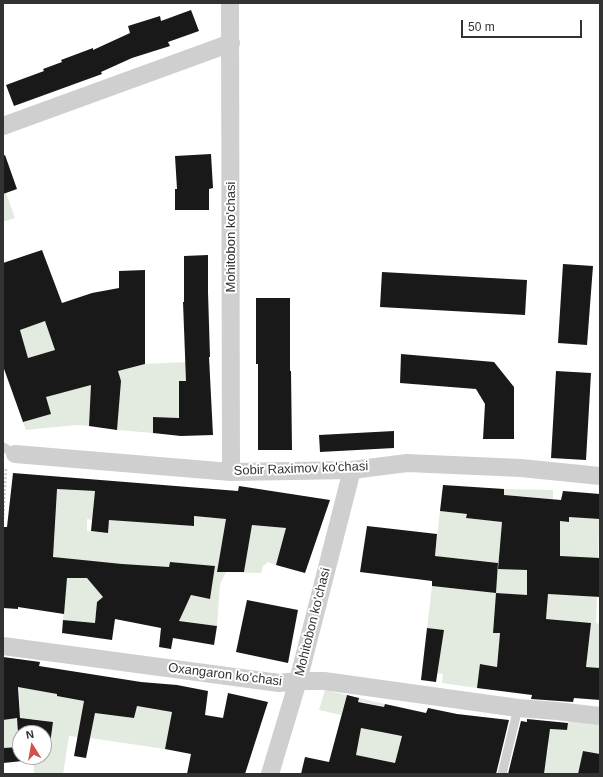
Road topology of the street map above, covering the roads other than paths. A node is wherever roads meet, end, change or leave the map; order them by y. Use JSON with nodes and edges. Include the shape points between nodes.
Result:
{"nodes":[{"id":1,"x":230,"y":3,"type":"edge"},
{"id":2,"x":231,"y":43,"type":"junction"},
{"id":3,"x":3,"y":126,"type":"edge"},
{"id":4,"x":9,"y":451,"type":"edge"},
{"id":5,"x":352,"y":470,"type":"junction"},
{"id":6,"x":231,"y":472,"type":"junction"},
{"id":7,"x":600,"y":476,"type":"edge"},
{"id":8,"x":3,"y":646,"type":"edge"},
{"id":9,"x":298,"y":681,"type":"junction"},
{"id":10,"x":518,"y":708,"type":"junction"},
{"id":11,"x":600,"y":716,"type":"edge"},
{"id":12,"x":270,"y":774,"type":"edge"},
{"id":13,"x":502,"y":774,"type":"edge"}],
"edges":[{"from":1,"to":2,"type":"street","name":"Mohitobon ko'chasi"},
{"from":2,"to":3,"type":"street"},
{"from":2,"to":6,"type":"street","name":"Mohitobon ko'chasi"},
{"from":4,"to":6,"type":"street","name":"Sobir Raximov ko'chasi"},
{"from":5,"to":6,"type":"street","name":"Sobir Raximov ko'chasi"},
{"from":5,"to":7,"type":"street","name":"Sobir Raximov ko'chasi","via":[[411,463],[521,468]]},
{"from":5,"to":9,"type":"street","name":"Mohitobon ko'chasi"},
{"from":8,"to":9,"type":"street","name":"Oxangaron ko'chasi","via":[[279,683]]},
{"from":9,"to":10,"type":"street","name":"Oxangaron ko'chasi","via":[[324,681]]},
{"from":9,"to":12,"type":"street","name":"Mohitobon ko'chasi"},
{"from":10,"to":11,"type":"street","name":"Oxangaron ko'chasi"},
{"from":10,"to":13,"type":"lane"}]}
